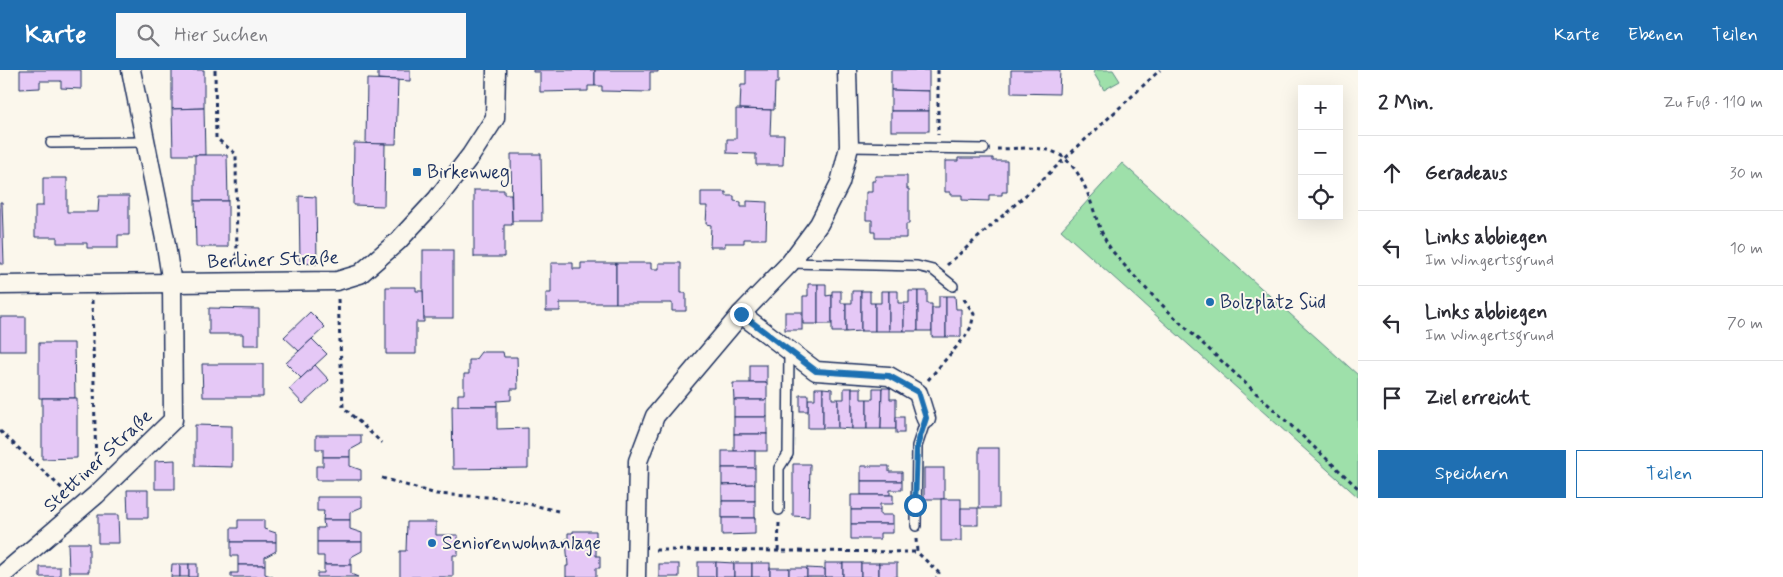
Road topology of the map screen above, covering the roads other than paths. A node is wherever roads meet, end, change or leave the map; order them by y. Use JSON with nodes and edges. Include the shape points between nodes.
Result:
{"nodes":[{"id":1,"x":131,"y":70,"type":"edge"},
{"id":2,"x":496,"y":70,"type":"edge"},
{"id":3,"x":846,"y":70,"type":"edge"},
{"id":4,"x":145,"y":142,"type":"junction"},
{"id":5,"x":51,"y":143,"type":"dead end"},
{"id":6,"x":849,"y":147,"type":"junction"},
{"id":7,"x":984,"y":149,"type":"road end"},
{"id":8,"x":790,"y":263,"type":"junction"},
{"id":9,"x":172,"y":284,"type":"junction"},
{"id":10,"x":0,"y":285,"type":"edge"},
{"id":11,"x":953,"y":286,"type":"road end"},
{"id":12,"x":741,"y":314,"type":"junction"},
{"id":13,"x":789,"y":349,"type":"junction"},
{"id":14,"x":926,"y":418,"type":"joint"},
{"id":15,"x":779,"y":510,"type":"road end"},
{"id":16,"x":916,"y":526,"type":"road end"},
{"id":17,"x":0,"y":577,"type":"edge"},
{"id":18,"x":636,"y":577,"type":"edge"}],
"edges":[{"from":1,"to":4,"type":"street","name":"Stettiner Straße"},
{"from":2,"to":9,"type":"street","name":"Berliner Straße","via":[[495,118],[471,155],[437,199],[398,241],[360,274],[337,281]]},
{"from":3,"to":6,"type":"street"},
{"from":4,"to":5,"type":"lane"},
{"from":4,"to":9,"type":"street","name":"Stettiner Straße","via":[[166,239]]},
{"from":6,"to":7,"type":"lane"},
{"from":6,"to":8,"type":"street","via":[[840,183],[828,208]]},
{"from":8,"to":11,"type":"lane","via":[[917,266],[937,273]]},
{"from":8,"to":12,"type":"street"},
{"from":9,"to":10,"type":"street"},
{"from":9,"to":17,"type":"street","name":"Stettiner Straße","via":[[173,420],[82,507]]},
{"from":12,"to":13,"type":"street"},
{"from":12,"to":18,"type":"street","via":[[655,416],[638,461]]},
{"from":13,"to":14,"type":"street","via":[[816,371],[889,376],[918,392]]},
{"from":13,"to":15,"type":"lane","via":[[788,454],[779,468]]},
{"from":14,"to":16,"type":"lane","via":[[917,446]]}]}
